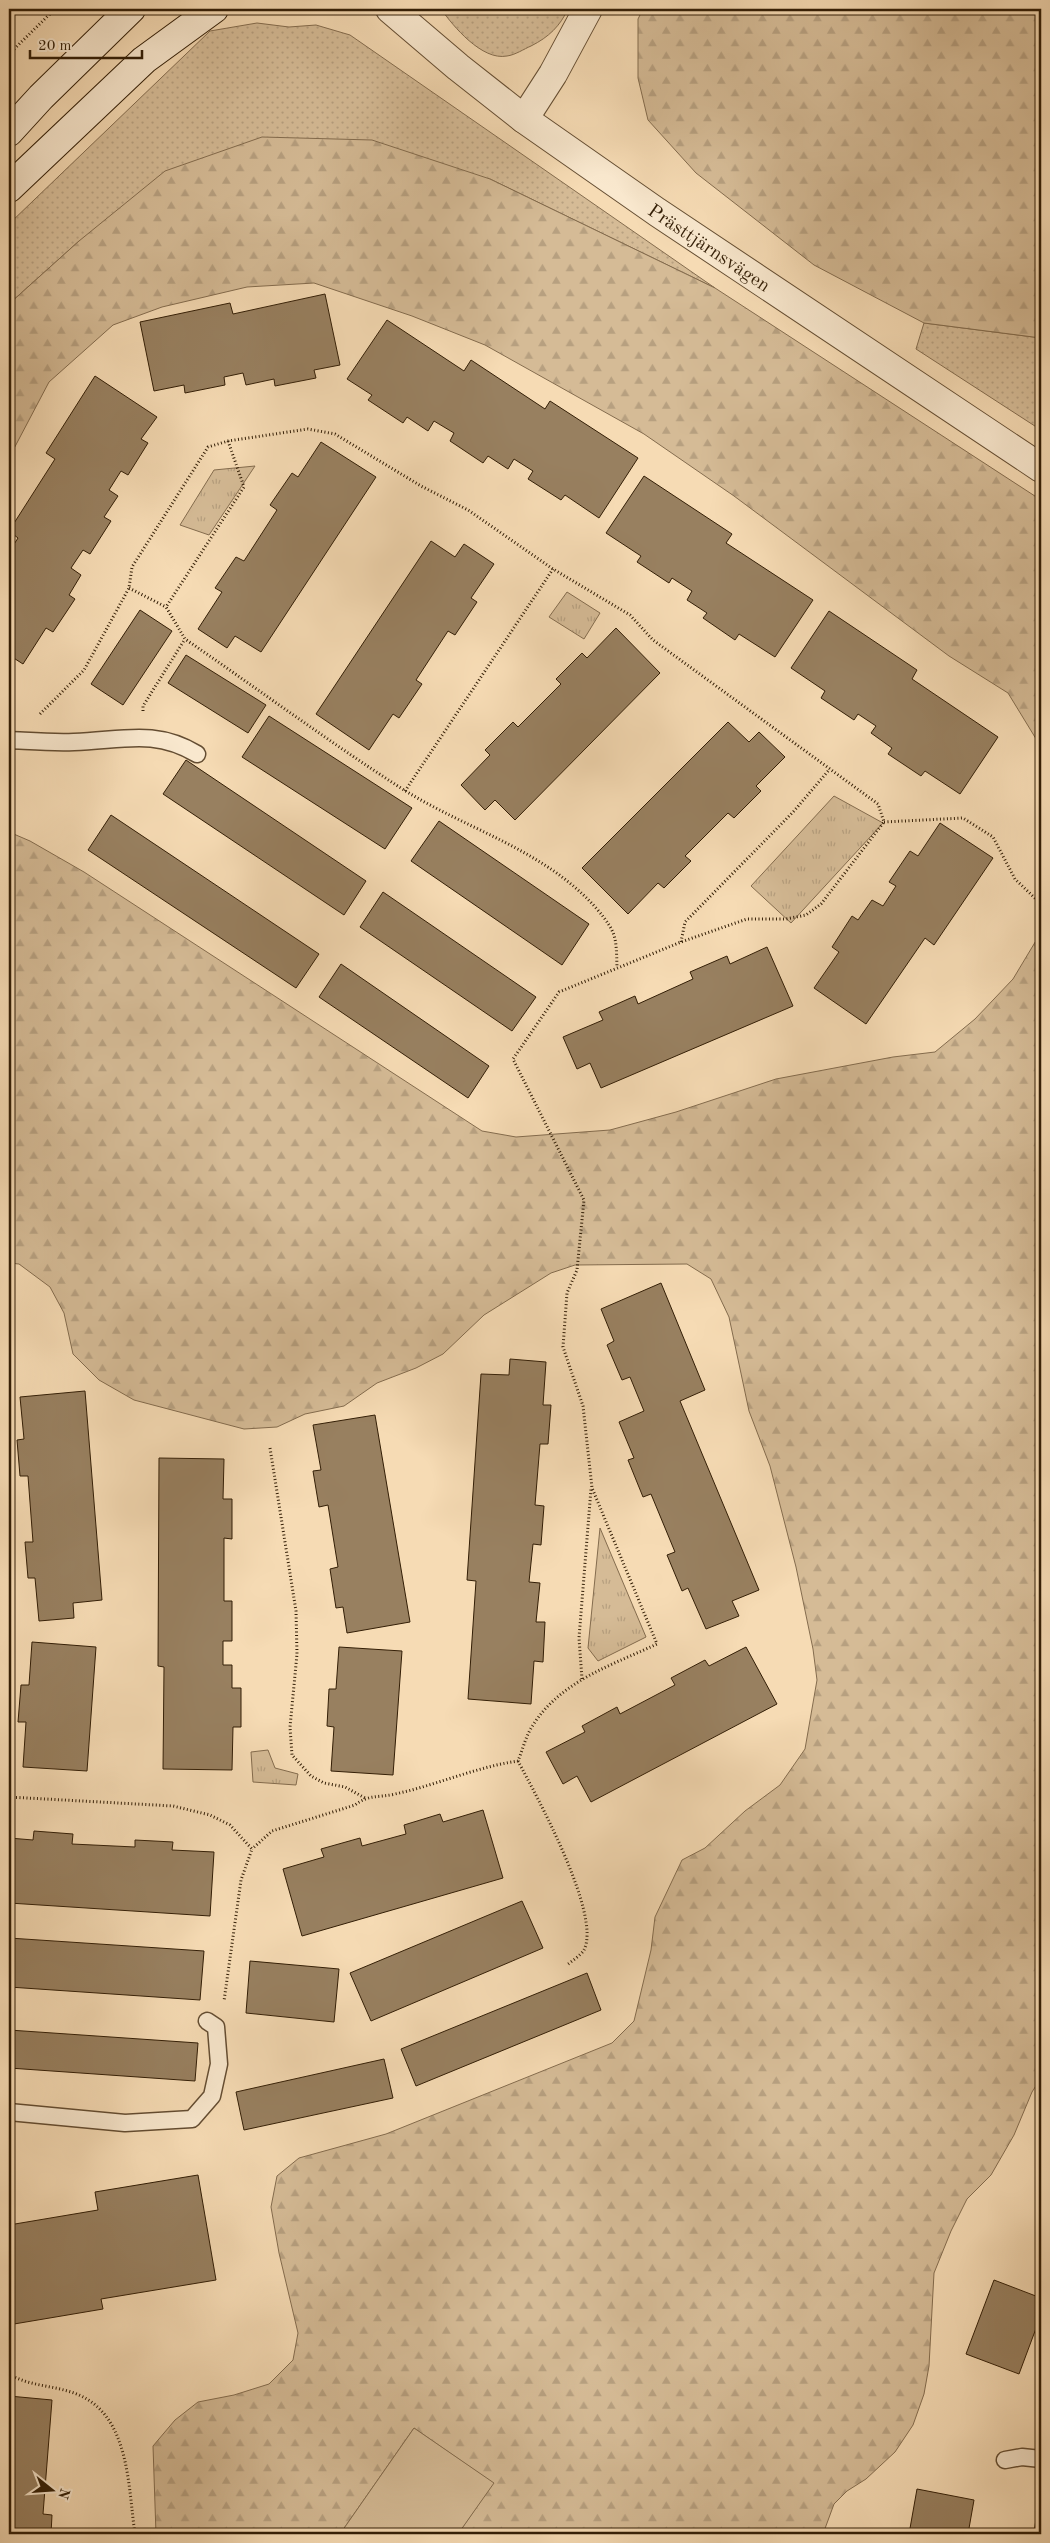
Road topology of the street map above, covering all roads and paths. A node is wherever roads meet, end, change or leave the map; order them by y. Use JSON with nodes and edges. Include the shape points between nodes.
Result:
{"nodes":[{"id":1,"x":56,"y":9,"type":"edge"},
{"id":2,"x":131,"y":9,"type":"edge"},
{"id":3,"x":214,"y":9,"type":"edge"},
{"id":4,"x":390,"y":9,"type":"edge"},
{"id":5,"x":588,"y":9,"type":"edge"},
{"id":6,"x":9,"y":54,"type":"edge"},
{"id":7,"x":524,"y":119,"type":"junction"},
{"id":8,"x":9,"y":132,"type":"edge"},
{"id":9,"x":9,"y":188,"type":"edge"},
{"id":10,"x":228,"y":441,"type":"junction"},
{"id":11,"x":1041,"y":468,"type":"edge"},
{"id":12,"x":553,"y":569,"type":"junction"},
{"id":13,"x":129,"y":588,"type":"junction"},
{"id":14,"x":166,"y":606,"type":"junction"},
{"id":15,"x":185,"y":639,"type":"junction"},
{"id":16,"x":144,"y":736,"type":"junction"},
{"id":17,"x":9,"y":740,"type":"edge"},
{"id":18,"x":197,"y":754,"type":"dead end"},
{"id":19,"x":829,"y":770,"type":"junction"},
{"id":20,"x":405,"y":791,"type":"junction"},
{"id":21,"x":884,"y":822,"type":"junction"},
{"id":22,"x":1041,"y":904,"type":"edge"},
{"id":23,"x":681,"y":942,"type":"junction"},
{"id":24,"x":617,"y":967,"type":"junction"},
{"id":25,"x":270,"y":1448,"type":"dead end"},
{"id":26,"x":592,"y":1488,"type":"junction"},
{"id":27,"x":582,"y":1679,"type":"junction"},
{"id":28,"x":518,"y":1761,"type":"junction"},
{"id":29,"x":9,"y":1797,"type":"edge"},
{"id":30,"x":365,"y":1798,"type":"junction"},
{"id":31,"x":252,"y":1849,"type":"junction"},
{"id":32,"x":567,"y":1965,"type":"dead end"},
{"id":33,"x":207,"y":2021,"type":"joint"},
{"id":34,"x":9,"y":2112,"type":"edge"},
{"id":35,"x":9,"y":2374,"type":"edge"},
{"id":36,"x":1041,"y":2459,"type":"edge"},
{"id":37,"x":1005,"y":2460,"type":"dead end"},
{"id":38,"x":135,"y":2534,"type":"edge"}],
"edges":[{"from":1,"to":6,"type":"path"},
{"from":2,"to":8,"type":"street","via":[[41,96]]},
{"from":3,"to":9,"type":"street","via":[[144,60]]},
{"from":4,"to":7,"type":"street","name":"Prästtjärnsvägen"},
{"from":5,"to":7,"type":"street"},
{"from":7,"to":11,"type":"street","name":"Prästtjärnsvägen"},
{"from":10,"to":12,"type":"path","via":[[308,428],[335,434],[468,510]]},
{"from":10,"to":13,"type":"path","via":[[208,447],[132,568]]},
{"from":10,"to":14,"type":"path","via":[[244,487]]},
{"from":12,"to":19,"type":"path","via":[[630,615],[653,640],[801,746]]},
{"from":12,"to":20,"type":"path"},
{"from":13,"to":14,"type":"path"},
{"from":13,"to":17,"type":"path","via":[[84,670]]},
{"from":14,"to":15,"type":"path"},
{"from":15,"to":16,"type":"path","via":[[143,706]]},
{"from":15,"to":20,"type":"path"},
{"from":16,"to":17,"type":"lane","via":[[74,742]]},
{"from":16,"to":18,"type":"lane","via":[[182,745]]},
{"from":19,"to":21,"type":"path","via":[[878,804]]},
{"from":19,"to":23,"type":"path","via":[[794,811],[685,922]]},
{"from":20,"to":24,"type":"path","via":[[494,835],[570,884],[596,909],[616,936]]},
{"from":21,"to":22,"type":"path","via":[[963,818],[994,837],[1015,879]]},
{"from":21,"to":23,"type":"path","via":[[821,904],[806,916],[747,919]]},
{"from":23,"to":24,"type":"path"},
{"from":24,"to":26,"type":"path","via":[[559,992],[513,1059],[584,1200],[577,1270],[567,1293],[563,1347],[583,1406]]},
{"from":25,"to":30,"type":"path","via":[[296,1611],[297,1654],[290,1727],[292,1755],[311,1776],[324,1783],[345,1787]]},
{"from":26,"to":27,"type":"path","via":[[579,1638]]},
{"from":26,"to":27,"type":"path","via":[[657,1644]]},
{"from":27,"to":28,"type":"path","via":[[551,1701],[532,1726]]},
{"from":28,"to":30,"type":"path","via":[[495,1764],[394,1794]]},
{"from":28,"to":32,"type":"path","via":[[556,1834],[588,1930],[584,1950]]},
{"from":29,"to":31,"type":"path","via":[[173,1806],[210,1815],[230,1825]]},
{"from":30,"to":31,"type":"path","via":[[355,1805],[272,1831]]},
{"from":31,"to":33,"type":"path","via":[[241,1880],[224,2008]]},
{"from":33,"to":34,"type":"lane","via":[[216,2027],[219,2064],[212,2096],[192,2119],[125,2123]]},
{"from":35,"to":38,"type":"path","via":[[78,2395],[95,2404],[112,2426],[124,2456]]},
{"from":36,"to":37,"type":"lane","via":[[1022,2457]]}]}
